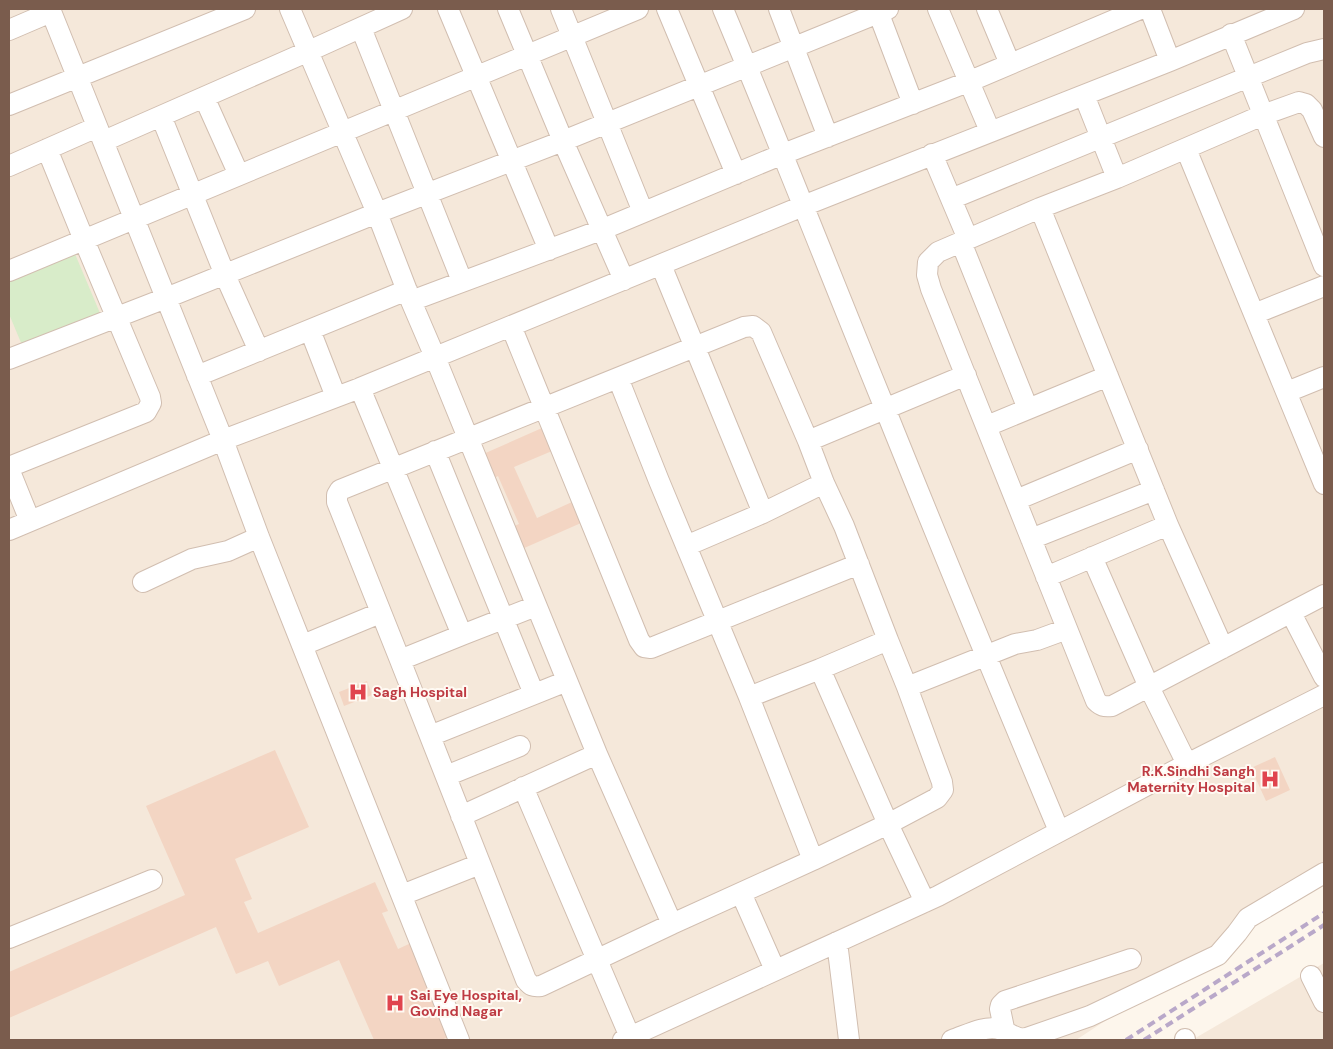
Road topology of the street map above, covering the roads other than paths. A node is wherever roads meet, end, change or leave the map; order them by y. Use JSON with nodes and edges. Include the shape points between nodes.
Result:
{"nodes":[{"id":1,"x":245,"y":9,"type":"edge"},
{"id":2,"x":290,"y":9,"type":"edge"},
{"id":3,"x":402,"y":9,"type":"edge"},
{"id":4,"x":448,"y":9,"type":"edge"},
{"id":5,"x":508,"y":9,"type":"edge"},
{"id":6,"x":561,"y":9,"type":"edge"},
{"id":7,"x":638,"y":9,"type":"edge"},
{"id":8,"x":667,"y":9,"type":"edge"},
{"id":9,"x":723,"y":9,"type":"edge"},
{"id":10,"x":779,"y":9,"type":"edge"},
{"id":11,"x":938,"y":9,"type":"edge"},
{"id":12,"x":987,"y":9,"type":"edge"},
{"id":13,"x":1140,"y":9,"type":"edge"},
{"id":14,"x":1150,"y":9,"type":"edge"},
{"id":15,"x":1294,"y":9,"type":"edge"},
{"id":16,"x":51,"y":10,"type":"edge"},
{"id":17,"x":881,"y":10,"type":"edge"},
{"id":18,"x":1099,"y":16,"type":"edge"},
{"id":19,"x":361,"y":28,"type":"junction"},
{"id":20,"x":9,"y":30,"type":"edge"},
{"id":21,"x":1231,"y":34,"type":"junction"},
{"id":22,"x":572,"y":36,"type":"junction"},
{"id":23,"x":793,"y":48,"type":"junction"},
{"id":24,"x":1324,"y":49,"type":"edge"},
{"id":25,"x":308,"y":52,"type":"junction"},
{"id":26,"x":527,"y":55,"type":"junction"},
{"id":27,"x":1170,"y":61,"type":"junction"},
{"id":28,"x":1010,"y":64,"type":"junction"},
{"id":29,"x":748,"y":67,"type":"junction"},
{"id":30,"x":477,"y":76,"type":"junction"},
{"id":31,"x":77,"y":78,"type":"junction"},
{"id":32,"x":1248,"y":78,"type":"junction"},
{"id":33,"x":968,"y":82,"type":"junction"},
{"id":34,"x":699,"y":86,"type":"junction"},
{"id":35,"x":1084,"y":95,"type":"junction"},
{"id":36,"x":204,"y":97,"type":"junction"},
{"id":37,"x":913,"y":104,"type":"junction"},
{"id":38,"x":9,"y":105,"type":"edge"},
{"id":39,"x":394,"y":110,"type":"junction"},
{"id":40,"x":160,"y":116,"type":"junction"},
{"id":41,"x":1263,"y":116,"type":"junction"},
{"id":42,"x":607,"y":124,"type":"junction"},
{"id":43,"x":342,"y":132,"type":"junction"},
{"id":44,"x":990,"y":132,"type":"junction"},
{"id":45,"x":100,"y":134,"type":"junction"},
{"id":46,"x":828,"y":137,"type":"junction"},
{"id":47,"x":1324,"y":137,"type":"edge"},
{"id":48,"x":1101,"y":138,"type":"junction"},
{"id":49,"x":563,"y":141,"type":"junction"},
{"id":50,"x":1186,"y":148,"type":"junction"},
{"id":51,"x":48,"y":149,"type":"junction"},
{"id":52,"x":783,"y":154,"type":"junction"},
{"id":53,"x":932,"y":154,"type":"junction"},
{"id":54,"x":512,"y":161,"type":"junction"},
{"id":55,"x":9,"y":166,"type":"edge"},
{"id":56,"x":736,"y":174,"type":"junction"},
{"id":57,"x":239,"y":175,"type":"junction"},
{"id":58,"x":1117,"y":178,"type":"junction"},
{"id":59,"x":427,"y":194,"type":"junction"},
{"id":60,"x":192,"y":195,"type":"junction"},
{"id":61,"x":951,"y":199,"type":"junction"},
{"id":62,"x":803,"y":206,"type":"junction"},
{"id":63,"x":1040,"y":208,"type":"junction"},
{"id":64,"x":643,"y":212,"type":"junction"},
{"id":65,"x":377,"y":213,"type":"junction"},
{"id":66,"x":134,"y":219,"type":"junction"},
{"id":67,"x":601,"y":230,"type":"junction"},
{"id":68,"x":84,"y":240,"type":"junction"},
{"id":69,"x":965,"y":240,"type":"junction"},
{"id":70,"x":549,"y":250,"type":"junction"},
{"id":71,"x":661,"y":265,"type":"junction"},
{"id":72,"x":1324,"y":266,"type":"edge"},
{"id":73,"x":9,"y":271,"type":"edge"},
{"id":74,"x":225,"y":275,"type":"junction"},
{"id":75,"x":624,"y":280,"type":"junction"},
{"id":76,"x":462,"y":281,"type":"junction"},
{"id":77,"x":1324,"y":286,"type":"edge"},
{"id":78,"x":409,"y":296,"type":"junction"},
{"id":79,"x":166,"y":298,"type":"junction"},
{"id":80,"x":1254,"y":314,"type":"junction"},
{"id":81,"x":116,"y":318,"type":"junction"},
{"id":82,"x":511,"y":326,"type":"junction"},
{"id":83,"x":310,"y":330,"type":"junction"},
{"id":84,"x":694,"y":347,"type":"junction"},
{"id":85,"x":259,"y":351,"type":"junction"},
{"id":86,"x":435,"y":358,"type":"junction"},
{"id":87,"x":9,"y":359,"type":"edge"},
{"id":88,"x":966,"y":375,"type":"junction"},
{"id":89,"x":197,"y":376,"type":"junction"},
{"id":90,"x":1108,"y":376,"type":"junction"},
{"id":91,"x":1324,"y":376,"type":"edge"},
{"id":92,"x":618,"y":378,"type":"junction"},
{"id":93,"x":360,"y":388,"type":"junction"},
{"id":94,"x":1287,"y":392,"type":"junction"},
{"id":95,"x":336,"y":397,"type":"junction"},
{"id":96,"x":544,"y":408,"type":"junction"},
{"id":97,"x":884,"y":409,"type":"junction"},
{"id":98,"x":1028,"y":409,"type":"junction"},
{"id":99,"x":987,"y":426,"type":"junction"},
{"id":100,"x":468,"y":438,"type":"junction"},
{"id":101,"x":223,"y":440,"type":"junction"},
{"id":102,"x":808,"y":441,"type":"junction"},
{"id":103,"x":1138,"y":449,"type":"junction"},
{"id":104,"x":435,"y":451,"type":"junction"},
{"id":105,"x":1320,"y":463,"type":"edge"},
{"id":106,"x":9,"y":468,"type":"edge"},
{"id":107,"x":393,"y":468,"type":"junction"},
{"id":108,"x":824,"y":483,"type":"junction"},
{"id":109,"x":1324,"y":484,"type":"edge"},
{"id":110,"x":1154,"y":490,"type":"junction"},
{"id":111,"x":1016,"y":500,"type":"junction"},
{"id":112,"x":763,"y":513,"type":"junction"},
{"id":113,"x":30,"y":521,"type":"junction"},
{"id":114,"x":1168,"y":525,"type":"junction"},
{"id":115,"x":9,"y":530,"type":"edge"},
{"id":116,"x":259,"y":538,"type":"junction"},
{"id":117,"x":1032,"y":539,"type":"junction"},
{"id":118,"x":686,"y":546,"type":"junction"},
{"id":119,"x":1092,"y":557,"type":"junction"},
{"id":120,"x":859,"y":564,"type":"junction"},
{"id":121,"x":1046,"y":577,"type":"junction"},
{"id":122,"x":142,"y":582,"type":"dead end"},
{"id":123,"x":1324,"y":595,"type":"edge"},
{"id":124,"x":536,"y":606,"type":"junction"},
{"id":125,"x":380,"y":613,"type":"junction"},
{"id":126,"x":1290,"y":613,"type":"junction"},
{"id":127,"x":503,"y":619,"type":"junction"},
{"id":128,"x":718,"y":622,"type":"junction"},
{"id":129,"x":1067,"y":629,"type":"junction"},
{"id":130,"x":462,"y":635,"type":"junction"},
{"id":131,"x":888,"y":640,"type":"junction"},
{"id":132,"x":302,"y":645,"type":"junction"},
{"id":133,"x":1223,"y":648,"type":"junction"},
{"id":134,"x":985,"y":655,"type":"junction"},
{"id":135,"x":400,"y":660,"type":"junction"},
{"id":136,"x":820,"y":669,"type":"junction"},
{"id":137,"x":1324,"y":677,"type":"edge"},
{"id":138,"x":567,"y":681,"type":"junction"},
{"id":139,"x":907,"y":687,"type":"junction"},
{"id":140,"x":1150,"y":687,"type":"junction"},
{"id":141,"x":534,"y":694,"type":"junction"},
{"id":142,"x":1324,"y":695,"type":"edge"},
{"id":143,"x":749,"y":697,"type":"junction"},
{"id":144,"x":430,"y":736,"type":"junction"},
{"id":145,"x":520,"y":746,"type":"dead end"},
{"id":146,"x":596,"y":754,"type":"junction"},
{"id":147,"x":1188,"y":764,"type":"junction"},
{"id":148,"x":446,"y":776,"type":"junction"},
{"id":149,"x":523,"y":787,"type":"junction"},
{"id":150,"x":461,"y":816,"type":"junction"},
{"id":151,"x":888,"y":824,"type":"junction"},
{"id":152,"x":1059,"y":831,"type":"junction"},
{"id":153,"x":813,"y":860,"type":"junction"},
{"id":154,"x":480,"y":864,"type":"junction"},
{"id":155,"x":1324,"y":873,"type":"edge"},
{"id":156,"x":152,"y":880,"type":"dead end"},
{"id":157,"x":741,"y":893,"type":"junction"},
{"id":158,"x":402,"y":895,"type":"junction"},
{"id":159,"x":925,"y":902,"type":"junction"},
{"id":160,"x":672,"y":924,"type":"junction"},
{"id":161,"x":9,"y":938,"type":"edge"},
{"id":162,"x":837,"y":942,"type":"junction"},
{"id":163,"x":1131,"y":959,"type":"dead end"},
{"id":164,"x":596,"y":960,"type":"junction"},
{"id":165,"x":775,"y":970,"type":"junction"},
{"id":166,"x":1311,"y":976,"type":"dead end"},
{"id":167,"x":1324,"y":1002,"type":"edge"},
{"id":168,"x":1005,"y":1032,"type":"junction"},
{"id":169,"x":626,"y":1038,"type":"edge"},
{"id":170,"x":459,"y":1040,"type":"edge"},
{"id":171,"x":849,"y":1040,"type":"edge"},
{"id":172,"x":952,"y":1040,"type":"edge"}],
"edges":[{"from":1,"to":31,"type":"street"},
{"from":2,"to":25,"type":"street"},
{"from":3,"to":19,"type":"street"},
{"from":4,"to":30,"type":"street"},
{"from":5,"to":26,"type":"street"},
{"from":6,"to":22,"type":"street"},
{"from":7,"to":22,"type":"street"},
{"from":8,"to":34,"type":"street"},
{"from":9,"to":29,"type":"street"},
{"from":10,"to":23,"type":"street"},
{"from":11,"to":33,"type":"street"},
{"from":12,"to":28,"type":"street"},
{"from":13,"to":18,"type":"street"},
{"from":14,"to":27,"type":"street"},
{"from":15,"to":21,"type":"street"},
{"from":16,"to":20,"type":"street"},
{"from":16,"to":31,"type":"street"},
{"from":17,"to":23,"type":"street"},
{"from":17,"to":37,"type":"street"},
{"from":18,"to":28,"type":"street"},
{"from":19,"to":25,"type":"street"},
{"from":19,"to":39,"type":"street"},
{"from":21,"to":27,"type":"street"},
{"from":21,"to":32,"type":"street"},
{"from":22,"to":26,"type":"street"},
{"from":22,"to":42,"type":"street"},
{"from":23,"to":29,"type":"street"},
{"from":23,"to":46,"type":"street"},
{"from":24,"to":32,"type":"street"},
{"from":25,"to":36,"type":"street"},
{"from":25,"to":43,"type":"street"},
{"from":26,"to":30,"type":"street"},
{"from":26,"to":49,"type":"street"},
{"from":27,"to":35,"type":"street"},
{"from":28,"to":33,"type":"street"},
{"from":29,"to":34,"type":"street"},
{"from":29,"to":52,"type":"street"},
{"from":30,"to":39,"type":"street"},
{"from":30,"to":54,"type":"street"},
{"from":31,"to":38,"type":"street"},
{"from":31,"to":45,"type":"street"},
{"from":32,"to":41,"type":"street"},
{"from":32,"to":48,"type":"street"},
{"from":33,"to":37,"type":"street"},
{"from":33,"to":44,"type":"street"},
{"from":34,"to":42,"type":"street"},
{"from":34,"to":56,"type":"street"},
{"from":35,"to":44,"type":"street"},
{"from":35,"to":48,"type":"street"},
{"from":36,"to":40,"type":"street"},
{"from":36,"to":57,"type":"street"},
{"from":37,"to":46,"type":"street"},
{"from":39,"to":43,"type":"street"},
{"from":39,"to":59,"type":"street"},
{"from":40,"to":45,"type":"street"},
{"from":40,"to":60,"type":"street"},
{"from":41,"to":47,"type":"street","via":[[1299,102],[1306,104]]},
{"from":41,"to":50,"type":"street"},
{"from":41,"to":72,"type":"street"},
{"from":42,"to":49,"type":"street"},
{"from":42,"to":64,"type":"street"},
{"from":43,"to":57,"type":"street"},
{"from":43,"to":65,"type":"street"},
{"from":44,"to":53,"type":"street"},
{"from":45,"to":51,"type":"street"},
{"from":45,"to":66,"type":"street"},
{"from":46,"to":52,"type":"street"},
{"from":48,"to":58,"type":"street"},
{"from":48,"to":61,"type":"street"},
{"from":49,"to":54,"type":"street"},
{"from":49,"to":67,"type":"street"},
{"from":50,"to":58,"type":"street"},
{"from":50,"to":80,"type":"street"},
{"from":51,"to":55,"type":"street"},
{"from":51,"to":68,"type":"street"},
{"from":52,"to":56,"type":"street"},
{"from":52,"to":62,"type":"street"},
{"from":53,"to":61,"type":"street"},
{"from":53,"to":62,"type":"street"},
{"from":54,"to":59,"type":"street"},
{"from":54,"to":70,"type":"street"},
{"from":56,"to":64,"type":"street"},
{"from":57,"to":60,"type":"street"},
{"from":58,"to":63,"type":"street"},
{"from":59,"to":65,"type":"street"},
{"from":59,"to":76,"type":"street"},
{"from":60,"to":66,"type":"street"},
{"from":60,"to":74,"type":"street"},
{"from":61,"to":69,"type":"street"},
{"from":62,"to":71,"type":"street"},
{"from":62,"to":97,"type":"street"},
{"from":63,"to":69,"type":"street"},
{"from":63,"to":90,"type":"street"},
{"from":64,"to":67,"type":"street"},
{"from":65,"to":74,"type":"street"},
{"from":65,"to":78,"type":"street"},
{"from":66,"to":68,"type":"street"},
{"from":66,"to":79,"type":"street"},
{"from":67,"to":70,"type":"street"},
{"from":67,"to":75,"type":"street"},
{"from":68,"to":73,"type":"street"},
{"from":68,"to":81,"type":"street"},
{"from":69,"to":88,"type":"street","via":[[938,252],[928,262],[927,275]]},
{"from":69,"to":98,"type":"street"},
{"from":70,"to":76,"type":"street"},
{"from":71,"to":75,"type":"street"},
{"from":71,"to":84,"type":"street"},
{"from":74,"to":79,"type":"street"},
{"from":74,"to":85,"type":"street"},
{"from":75,"to":82,"type":"street"},
{"from":76,"to":78,"type":"street"},
{"from":77,"to":80,"type":"street"},
{"from":78,"to":83,"type":"street"},
{"from":78,"to":86,"type":"street"},
{"from":79,"to":81,"type":"street"},
{"from":79,"to":89,"type":"street"},
{"from":80,"to":94,"type":"street"},
{"from":81,"to":87,"type":"street"},
{"from":81,"to":106,"type":"street","via":[[150,397],[149,408]]},
{"from":82,"to":86,"type":"street"},
{"from":82,"to":96,"type":"street"},
{"from":83,"to":85,"type":"street"},
{"from":83,"to":95,"type":"street"},
{"from":84,"to":92,"type":"street"},
{"from":84,"to":102,"type":"street","via":[[744,326],[753,326],[761,332]]},
{"from":84,"to":112,"type":"street"},
{"from":85,"to":89,"type":"street"},
{"from":86,"to":93,"type":"street"},
{"from":86,"to":100,"type":"street"},
{"from":88,"to":97,"type":"street"},
{"from":88,"to":99,"type":"street"},
{"from":89,"to":101,"type":"street"},
{"from":90,"to":98,"type":"street"},
{"from":90,"to":103,"type":"street"},
{"from":91,"to":94,"type":"street"},
{"from":92,"to":96,"type":"street"},
{"from":92,"to":118,"type":"street"},
{"from":93,"to":95,"type":"street"},
{"from":93,"to":107,"type":"street"},
{"from":94,"to":105,"type":"street"},
{"from":95,"to":101,"type":"street"},
{"from":96,"to":100,"type":"street"},
{"from":96,"to":128,"type":"street","via":[[644,647],[651,648]]},
{"from":97,"to":102,"type":"street"},
{"from":97,"to":134,"type":"street"},
{"from":98,"to":99,"type":"street"},
{"from":99,"to":111,"type":"street"},
{"from":100,"to":104,"type":"street"},
{"from":100,"to":124,"type":"street"},
{"from":101,"to":113,"type":"street"},
{"from":101,"to":116,"type":"street"},
{"from":102,"to":108,"type":"street"},
{"from":103,"to":110,"type":"street"},
{"from":103,"to":111,"type":"street"},
{"from":104,"to":107,"type":"street"},
{"from":104,"to":127,"type":"street"},
{"from":105,"to":109,"type":"street"},
{"from":106,"to":113,"type":"street"},
{"from":107,"to":125,"type":"street","via":[[340,490],[337,495]]},
{"from":107,"to":130,"type":"street"},
{"from":108,"to":112,"type":"street"},
{"from":108,"to":120,"type":"street"},
{"from":110,"to":114,"type":"street"},
{"from":110,"to":117,"type":"street"},
{"from":111,"to":117,"type":"street"},
{"from":112,"to":118,"type":"street"},
{"from":113,"to":115,"type":"street"},
{"from":114,"to":119,"type":"street"},
{"from":114,"to":133,"type":"street"},
{"from":116,"to":122,"type":"street","via":[[228,551],[192,559]]},
{"from":116,"to":132,"type":"street"},
{"from":117,"to":121,"type":"street"},
{"from":118,"to":128,"type":"street"},
{"from":119,"to":121,"type":"street"},
{"from":119,"to":140,"type":"street"},
{"from":120,"to":128,"type":"street"},
{"from":120,"to":131,"type":"street"},
{"from":121,"to":129,"type":"street"},
{"from":123,"to":126,"type":"street"},
{"from":124,"to":127,"type":"street"},
{"from":124,"to":138,"type":"street"},
{"from":125,"to":132,"type":"street"},
{"from":125,"to":135,"type":"street"},
{"from":126,"to":133,"type":"street"},
{"from":126,"to":137,"type":"street"},
{"from":127,"to":130,"type":"street"},
{"from":127,"to":141,"type":"street"},
{"from":128,"to":143,"type":"street"},
{"from":129,"to":134,"type":"street"},
{"from":129,"to":140,"type":"street","via":[[1100,705],[1112,706]]},
{"from":130,"to":135,"type":"street"},
{"from":131,"to":136,"type":"street"},
{"from":131,"to":139,"type":"street"},
{"from":132,"to":158,"type":"street"},
{"from":133,"to":140,"type":"street"},
{"from":134,"to":139,"type":"street"},
{"from":134,"to":152,"type":"street"},
{"from":135,"to":144,"type":"street"},
{"from":136,"to":143,"type":"street"},
{"from":136,"to":151,"type":"street"},
{"from":138,"to":141,"type":"street"},
{"from":138,"to":146,"type":"street"},
{"from":139,"to":151,"type":"street","via":[[943,790],[937,798]]},
{"from":140,"to":147,"type":"street"},
{"from":141,"to":144,"type":"street"},
{"from":142,"to":147,"type":"street"},
{"from":143,"to":153,"type":"street"},
{"from":144,"to":148,"type":"street"},
{"from":145,"to":148,"type":"street"},
{"from":146,"to":149,"type":"street"},
{"from":146,"to":160,"type":"street"},
{"from":147,"to":152,"type":"street"},
{"from":148,"to":150,"type":"street"},
{"from":149,"to":150,"type":"street"},
{"from":149,"to":164,"type":"street"},
{"from":150,"to":154,"type":"street"},
{"from":151,"to":153,"type":"street"},
{"from":151,"to":159,"type":"street"},
{"from":152,"to":159,"type":"street"},
{"from":153,"to":157,"type":"street"},
{"from":154,"to":158,"type":"street"},
{"from":154,"to":164,"type":"street","via":[[530,985],[541,986]]},
{"from":155,"to":168,"type":"street","via":[[1248,918],[1213,958],[1090,1016],[1024,1039]]},
{"from":156,"to":161,"type":"street"},
{"from":157,"to":160,"type":"street"},
{"from":157,"to":165,"type":"street"},
{"from":158,"to":170,"type":"street"},
{"from":159,"to":162,"type":"street"},
{"from":160,"to":164,"type":"street"},
{"from":162,"to":165,"type":"street"},
{"from":162,"to":171,"type":"street"},
{"from":163,"to":168,"type":"street","via":[[1005,1001],[1000,1009]]},
{"from":164,"to":169,"type":"street"},
{"from":165,"to":169,"type":"street"},
{"from":166,"to":167,"type":"street"},
{"from":168,"to":172,"type":"street","via":[[987,1029]]}]}
